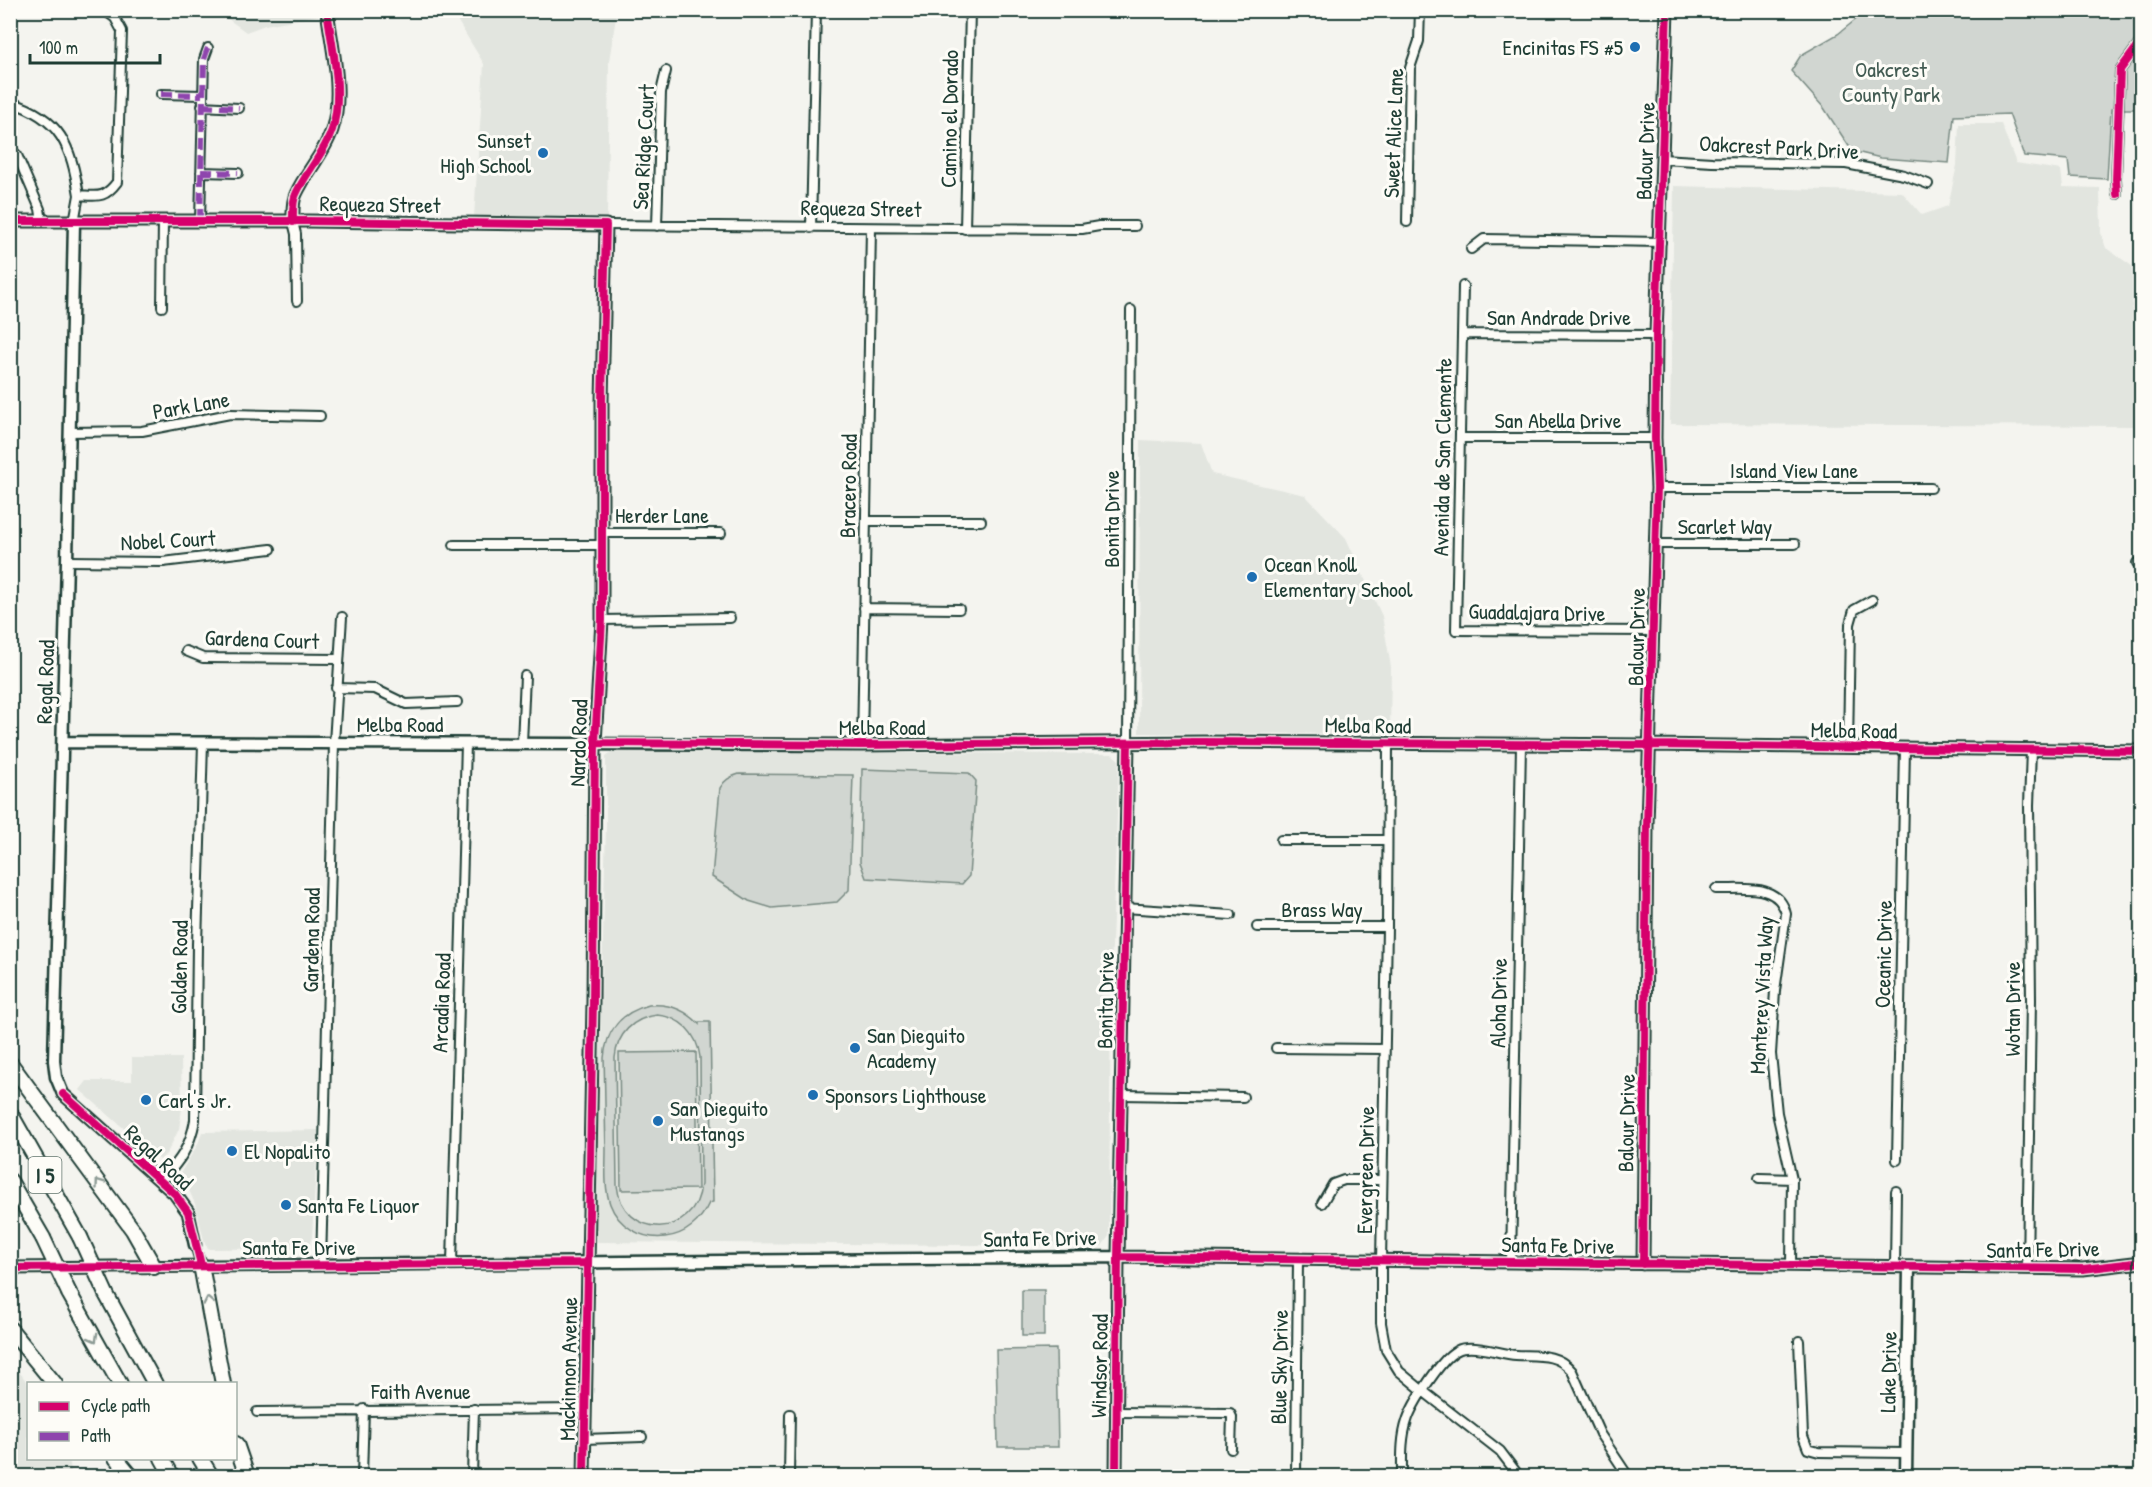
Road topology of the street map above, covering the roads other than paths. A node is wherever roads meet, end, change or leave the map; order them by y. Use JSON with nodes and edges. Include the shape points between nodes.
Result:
{"nodes":[{"id":1,"x":104,"y":10,"type":"edge"},
{"id":2,"x":327,"y":10,"type":"edge"},
{"id":3,"x":816,"y":10,"type":"edge"},
{"id":4,"x":970,"y":10,"type":"edge"},
{"id":5,"x":1420,"y":10,"type":"edge"},
{"id":6,"x":1667,"y":10,"type":"edge"},
{"id":7,"x":2142,"y":40,"type":"edge"},
{"id":8,"x":208,"y":48,"type":"dead end"},
{"id":9,"x":666,"y":70,"type":"dead end"},
{"id":10,"x":161,"y":94,"type":"dead end"},
{"id":11,"x":202,"y":95,"type":"junction"},
{"id":12,"x":10,"y":102,"type":"edge"},
{"id":13,"x":202,"y":106,"type":"junction"},
{"id":14,"x":240,"y":108,"type":"dead end"},
{"id":15,"x":10,"y":149,"type":"edge"},
{"id":16,"x":10,"y":156,"type":"edge"},
{"id":17,"x":1662,"y":159,"type":"junction"},
{"id":18,"x":21,"y":166,"type":"junction"},
{"id":19,"x":201,"y":172,"type":"junction"},
{"id":20,"x":238,"y":173,"type":"dead end"},
{"id":21,"x":1928,"y":184,"type":"dead end"},
{"id":22,"x":2117,"y":194,"type":"dead end"},
{"id":23,"x":79,"y":195,"type":"junction"},
{"id":24,"x":10,"y":221,"type":"edge"},
{"id":25,"x":42,"y":221,"type":"junction"},
{"id":26,"x":163,"y":221,"type":"junction"},
{"id":27,"x":200,"y":221,"type":"junction"},
{"id":28,"x":74,"y":222,"type":"junction"},
{"id":29,"x":293,"y":222,"type":"junction"},
{"id":30,"x":1407,"y":222,"type":"dead end"},
{"id":31,"x":606,"y":225,"type":"junction"},
{"id":32,"x":657,"y":226,"type":"junction"},
{"id":33,"x":1135,"y":226,"type":"dead end"},
{"id":34,"x":811,"y":228,"type":"junction"},
{"id":35,"x":871,"y":228,"type":"junction"},
{"id":36,"x":965,"y":229,"type":"junction"},
{"id":37,"x":1660,"y":242,"type":"junction"},
{"id":38,"x":1471,"y":249,"type":"dead end"},
{"id":39,"x":1463,"y":286,"type":"dead end"},
{"id":40,"x":297,"y":301,"type":"dead end"},
{"id":41,"x":162,"y":307,"type":"dead end"},
{"id":42,"x":1131,"y":310,"type":"dead end"},
{"id":43,"x":1462,"y":334,"type":"junction"},
{"id":44,"x":1656,"y":335,"type":"junction"},
{"id":45,"x":320,"y":416,"type":"dead end"},
{"id":46,"x":69,"y":432,"type":"junction"},
{"id":47,"x":1461,"y":438,"type":"junction"},
{"id":48,"x":1655,"y":438,"type":"junction"},
{"id":49,"x":1657,"y":488,"type":"junction"},
{"id":50,"x":1931,"y":488,"type":"dead end"},
{"id":51,"x":866,"y":521,"type":"junction"},
{"id":52,"x":981,"y":521,"type":"dead end"},
{"id":53,"x":721,"y":533,"type":"dead end"},
{"id":54,"x":603,"y":534,"type":"junction"},
{"id":55,"x":1656,"y":544,"type":"junction"},
{"id":56,"x":1795,"y":544,"type":"dead end"},
{"id":57,"x":454,"y":545,"type":"dead end"},
{"id":58,"x":602,"y":545,"type":"junction"},
{"id":59,"x":271,"y":549,"type":"dead end"},
{"id":60,"x":67,"y":561,"type":"junction"},
{"id":61,"x":1872,"y":600,"type":"dead end"},
{"id":62,"x":864,"y":608,"type":"junction"},
{"id":63,"x":959,"y":609,"type":"dead end"},
{"id":64,"x":342,"y":616,"type":"dead end"},
{"id":65,"x":730,"y":618,"type":"dead end"},
{"id":66,"x":602,"y":620,"type":"junction"},
{"id":67,"x":1456,"y":630,"type":"joint"},
{"id":68,"x":1654,"y":631,"type":"junction"},
{"id":69,"x":186,"y":651,"type":"dead end"},
{"id":70,"x":338,"y":659,"type":"junction"},
{"id":71,"x":525,"y":676,"type":"dead end"},
{"id":72,"x":336,"y":688,"type":"junction"},
{"id":73,"x":458,"y":702,"type":"dead end"},
{"id":74,"x":63,"y":742,"type":"junction"},
{"id":75,"x":203,"y":743,"type":"junction"},
{"id":76,"x":334,"y":743,"type":"junction"},
{"id":77,"x":466,"y":743,"type":"junction"},
{"id":78,"x":522,"y":743,"type":"junction"},
{"id":79,"x":595,"y":743,"type":"junction"},
{"id":80,"x":1128,"y":743,"type":"junction"},
{"id":81,"x":1388,"y":744,"type":"junction"},
{"id":82,"x":862,"y":745,"type":"junction"},
{"id":83,"x":1521,"y":745,"type":"junction"},
{"id":84,"x":1649,"y":745,"type":"junction"},
{"id":85,"x":1848,"y":748,"type":"junction"},
{"id":86,"x":1905,"y":748,"type":"junction"},
{"id":87,"x":2031,"y":750,"type":"junction"},
{"id":88,"x":2142,"y":752,"type":"edge"},
{"id":89,"x":1281,"y":840,"type":"dead end"},
{"id":90,"x":1387,"y":840,"type":"junction"},
{"id":91,"x":1716,"y":889,"type":"dead end"},
{"id":92,"x":1124,"y":908,"type":"junction"},
{"id":93,"x":1231,"y":915,"type":"dead end"},
{"id":94,"x":1257,"y":927,"type":"dead end"},
{"id":95,"x":1387,"y":927,"type":"junction"},
{"id":96,"x":1276,"y":1048,"type":"dead end"},
{"id":97,"x":1385,"y":1049,"type":"junction"},
{"id":98,"x":10,"y":1062,"type":"edge"},
{"id":99,"x":1122,"y":1095,"type":"junction"},
{"id":100,"x":1243,"y":1097,"type":"dead end"},
{"id":101,"x":10,"y":1113,"type":"edge"},
{"id":102,"x":1898,"y":1160,"type":"dead end"},
{"id":103,"x":1759,"y":1178,"type":"dead end"},
{"id":104,"x":1792,"y":1179,"type":"junction"},
{"id":105,"x":1382,"y":1180,"type":"junction"},
{"id":106,"x":10,"y":1181,"type":"edge"},
{"id":107,"x":162,"y":1181,"type":"junction"},
{"id":108,"x":1896,"y":1191,"type":"dead end"},
{"id":109,"x":1322,"y":1203,"type":"dead end"},
{"id":110,"x":195,"y":1245,"type":"joint"},
{"id":111,"x":1118,"y":1257,"type":"junction"},
{"id":112,"x":1298,"y":1259,"type":"junction"},
{"id":113,"x":1381,"y":1261,"type":"junction"},
{"id":114,"x":1511,"y":1262,"type":"junction"},
{"id":115,"x":2142,"y":1262,"type":"edge"},
{"id":116,"x":452,"y":1263,"type":"junction"},
{"id":117,"x":588,"y":1263,"type":"junction"},
{"id":118,"x":1643,"y":1264,"type":"junction"},
{"id":119,"x":201,"y":1265,"type":"junction"},
{"id":120,"x":321,"y":1265,"type":"junction"},
{"id":121,"x":1791,"y":1266,"type":"junction"},
{"id":122,"x":154,"y":1267,"type":"junction"},
{"id":123,"x":10,"y":1268,"type":"edge"},
{"id":124,"x":1895,"y":1268,"type":"junction"},
{"id":125,"x":1909,"y":1268,"type":"junction"},
{"id":126,"x":2027,"y":1268,"type":"junction"},
{"id":127,"x":10,"y":1329,"type":"edge"},
{"id":128,"x":1799,"y":1341,"type":"dead end"},
{"id":129,"x":54,"y":1382,"type":"edge"},
{"id":130,"x":119,"y":1382,"type":"edge"},
{"id":131,"x":154,"y":1382,"type":"edge"},
{"id":132,"x":223,"y":1382,"type":"edge"},
{"id":133,"x":1423,"y":1391,"type":"junction"},
{"id":134,"x":474,"y":1408,"type":"junction"},
{"id":135,"x":584,"y":1408,"type":"junction"},
{"id":136,"x":364,"y":1409,"type":"junction"},
{"id":137,"x":257,"y":1412,"type":"dead end"},
{"id":138,"x":1116,"y":1412,"type":"junction"},
{"id":139,"x":790,"y":1414,"type":"dead end"},
{"id":140,"x":642,"y":1437,"type":"dead end"},
{"id":141,"x":584,"y":1439,"type":"junction"},
{"id":142,"x":237,"y":1447,"type":"edge"},
{"id":143,"x":1231,"y":1449,"type":"dead end"},
{"id":144,"x":1906,"y":1453,"type":"junction"},
{"id":145,"x":118,"y":1460,"type":"edge"},
{"id":146,"x":163,"y":1460,"type":"edge"},
{"id":147,"x":201,"y":1460,"type":"edge"},
{"id":148,"x":131,"y":1476,"type":"edge"},
{"id":149,"x":172,"y":1476,"type":"edge"},
{"id":150,"x":211,"y":1476,"type":"edge"},
{"id":151,"x":247,"y":1476,"type":"edge"},
{"id":152,"x":362,"y":1476,"type":"edge"},
{"id":153,"x":472,"y":1476,"type":"edge"},
{"id":154,"x":584,"y":1476,"type":"edge"},
{"id":155,"x":789,"y":1476,"type":"edge"},
{"id":156,"x":1116,"y":1476,"type":"edge"},
{"id":157,"x":1296,"y":1476,"type":"edge"},
{"id":158,"x":1402,"y":1476,"type":"edge"},
{"id":159,"x":1518,"y":1476,"type":"edge"},
{"id":160,"x":1628,"y":1476,"type":"edge"},
{"id":161,"x":1906,"y":1476,"type":"edge"}],
"edges":[{"from":1,"to":23,"type":"street","via":[[115,18],[122,31],[117,182],[108,194]]},
{"from":2,"to":29,"type":"street","via":[[337,85],[336,113],[317,161],[295,196]]},
{"from":3,"to":34,"type":"street"},
{"from":4,"to":36,"type":"street","name":"Camino el Dorado"},
{"from":5,"to":30,"type":"street","name":"Sweet Alice Lane","via":[[1419,44],[1410,68]]},
{"from":6,"to":17,"type":"street","name":"Balour Drive"},
{"from":7,"to":22,"type":"street","via":[[2120,70]]},
{"from":8,"to":11,"type":"street"},
{"from":9,"to":32,"type":"street","name":"Sea Ridge Court","via":[[661,92]]},
{"from":10,"to":11,"type":"street"},
{"from":11,"to":13,"type":"street"},
{"from":12,"to":23,"type":"street","via":[[30,108],[60,134],[74,166]]},
{"from":13,"to":14,"type":"street"},
{"from":13,"to":19,"type":"street"},
{"from":15,"to":18,"type":"street"},
{"from":16,"to":18,"type":"street"},
{"from":17,"to":21,"type":"street","name":"Oakcrest Park Drive","via":[[1846,164]]},
{"from":17,"to":37,"type":"street","name":"Balour Drive"},
{"from":18,"to":25,"type":"street"},
{"from":19,"to":20,"type":"street"},
{"from":19,"to":27,"type":"street"},
{"from":23,"to":28,"type":"street"},
{"from":24,"to":25,"type":"street","name":"Requeza Street"},
{"from":25,"to":28,"type":"street","name":"Requeza Street"},
{"from":26,"to":27,"type":"street","name":"Requeza Street"},
{"from":26,"to":28,"type":"street","name":"Requeza Street"},
{"from":26,"to":41,"type":"street"},
{"from":27,"to":29,"type":"street","name":"Requeza Street"},
{"from":28,"to":46,"type":"street","name":"Regal Road"},
{"from":29,"to":31,"type":"street","name":"Requeza Street"},
{"from":29,"to":40,"type":"street"},
{"from":31,"to":32,"type":"street","name":"Requeza Street"},
{"from":31,"to":54,"type":"street","name":"Nardo Road"},
{"from":32,"to":34,"type":"street","name":"Requeza Street"},
{"from":33,"to":36,"type":"street","name":"Requeza Street"},
{"from":34,"to":35,"type":"street","name":"Requeza Street"},
{"from":35,"to":36,"type":"street","name":"Requeza Street"},
{"from":35,"to":51,"type":"street","name":"Bracero Road"},
{"from":37,"to":38,"type":"street","via":[[1484,239]]},
{"from":37,"to":44,"type":"street","name":"Balour Drive"},
{"from":39,"to":43,"type":"street","name":"Avenida de San Clemente"},
{"from":42,"to":80,"type":"street","name":"Bonita Drive"},
{"from":43,"to":44,"type":"street","name":"San Andrade Drive"},
{"from":43,"to":47,"type":"street","name":"Avenida de San Clemente"},
{"from":44,"to":48,"type":"street","name":"Balour Drive"},
{"from":45,"to":46,"type":"street","name":"Park Lane","via":[[230,414],[142,431]]},
{"from":46,"to":60,"type":"street","name":"Regal Road"},
{"from":47,"to":48,"type":"street","name":"San Abella Drive"},
{"from":47,"to":67,"type":"street","name":"Avenida de San Clemente"},
{"from":48,"to":49,"type":"street","name":"Balour Drive"},
{"from":49,"to":50,"type":"street","name":"Island View Lane"},
{"from":49,"to":55,"type":"street","name":"Balour Drive"},
{"from":51,"to":52,"type":"street"},
{"from":51,"to":62,"type":"street","name":"Bracero Road"},
{"from":53,"to":54,"type":"street","name":"Herder Lane"},
{"from":54,"to":58,"type":"street","name":"Nardo Road"},
{"from":55,"to":56,"type":"street","name":"Scarlet Way"},
{"from":55,"to":68,"type":"street","name":"Balour Drive"},
{"from":57,"to":58,"type":"street"},
{"from":58,"to":66,"type":"street","name":"Nardo Road"},
{"from":59,"to":60,"type":"street","name":"Nobel Court","via":[[163,562]]},
{"from":60,"to":74,"type":"street","name":"Regal Road"},
{"from":61,"to":85,"type":"street","via":[[1854,610],[1850,624]]},
{"from":62,"to":63,"type":"street"},
{"from":62,"to":82,"type":"street","name":"Bracero Road"},
{"from":64,"to":70,"type":"street","name":"Gardena Road"},
{"from":65,"to":66,"type":"street"},
{"from":66,"to":79,"type":"street","name":"Nardo Road"},
{"from":67,"to":68,"type":"street","name":"Guadalajara Drive"},
{"from":68,"to":84,"type":"street","name":"Balour Drive"},
{"from":69,"to":70,"type":"street","name":"Gardena Court","via":[[202,658]]},
{"from":70,"to":72,"type":"street","name":"Gardena Road"},
{"from":71,"to":78,"type":"street"},
{"from":72,"to":73,"type":"street","via":[[375,689],[406,704]]},
{"from":72,"to":76,"type":"street","name":"Gardena Road"},
{"from":74,"to":75,"type":"street","name":"Melba Road"},
{"from":74,"to":107,"type":"street","name":"Regal Road","via":[[56,1077],[63,1094]]},
{"from":75,"to":76,"type":"street","name":"Melba Road"},
{"from":75,"to":107,"type":"street","name":"Golden Road","via":[[195,1120],[191,1140]]},
{"from":76,"to":77,"type":"street","name":"Melba Road"},
{"from":76,"to":120,"type":"street","name":"Gardena Road"},
{"from":77,"to":78,"type":"street","name":"Melba Road"},
{"from":77,"to":116,"type":"street","name":"Arcadia Road"},
{"from":78,"to":79,"type":"street","name":"Melba Road"},
{"from":79,"to":82,"type":"street","name":"Melba Road"},
{"from":79,"to":117,"type":"street","name":"Nardo Road"},
{"from":80,"to":81,"type":"street","name":"Melba Road"},
{"from":80,"to":82,"type":"street","name":"Melba Road"},
{"from":80,"to":92,"type":"street","name":"Bonita Drive"},
{"from":81,"to":83,"type":"street","name":"Melba Road"},
{"from":81,"to":90,"type":"street","name":"Evergreen Drive"},
{"from":83,"to":84,"type":"street","name":"Melba Road"},
{"from":83,"to":114,"type":"street","name":"Aloha Drive"},
{"from":84,"to":85,"type":"street","name":"Melba Road"},
{"from":84,"to":118,"type":"street","name":"Balour Drive"},
{"from":85,"to":86,"type":"street","name":"Melba Road"},
{"from":86,"to":87,"type":"street","name":"Melba Road"},
{"from":86,"to":102,"type":"street","name":"Oceanic Drive"},
{"from":87,"to":88,"type":"street","name":"Melba Road"},
{"from":87,"to":126,"type":"street","name":"Wotan Drive"},
{"from":89,"to":90,"type":"street"},
{"from":90,"to":95,"type":"street","name":"Evergreen Drive"},
{"from":91,"to":104,"type":"street","name":"Monterey Vista Way","via":[[1766,890],[1784,906],[1771,1054],[1777,1113]]},
{"from":92,"to":93,"type":"street"},
{"from":92,"to":99,"type":"street","name":"Bonita Drive"},
{"from":94,"to":95,"type":"street","name":"Brass Way"},
{"from":95,"to":97,"type":"street","name":"Evergreen Drive"},
{"from":96,"to":97,"type":"street"},
{"from":97,"to":105,"type":"street","name":"Evergreen Drive"},
{"from":122,"to":98,"type":"highway","one_way":true,"via":[[134,1230]]},
{"from":99,"to":100,"type":"street"},
{"from":99,"to":111,"type":"street","name":"Bonita Drive"},
{"from":101,"to":131,"type":"highway","number":"I 5","bridge":true,"via":[[80,1237]]},
{"from":103,"to":104,"type":"street"},
{"from":104,"to":121,"type":"street","name":"Monterey Vista Way"},
{"from":105,"to":109,"type":"street","via":[[1344,1180],[1333,1184]]},
{"from":105,"to":113,"type":"street","name":"Evergreen Drive"},
{"from":106,"to":130,"type":"highway","number":"I 5","one_way":true,"bridge":true},
{"from":107,"to":110,"type":"street","name":"Regal Road","via":[[186,1208]]},
{"from":108,"to":124,"type":"street"},
{"from":110,"to":119,"type":"street","name":"Regal Road"},
{"from":111,"to":112,"type":"street","name":"Santa Fe Drive"},
{"from":111,"to":117,"type":"street","name":"Santa Fe Drive"},
{"from":111,"to":138,"type":"street","name":"Windsor Road"},
{"from":112,"to":113,"type":"street","name":"Santa Fe Drive"},
{"from":112,"to":157,"type":"street","name":"Blue Sky Drive"},
{"from":113,"to":114,"type":"street","name":"Santa Fe Drive"},
{"from":113,"to":133,"type":"street","name":"Evergreen Drive","via":[[1381,1323],[1386,1350],[1400,1371]]},
{"from":114,"to":118,"type":"street","name":"Santa Fe Drive"},
{"from":115,"to":126,"type":"street","name":"Santa Fe Drive","via":[[2083,1269]]},
{"from":116,"to":117,"type":"street","name":"Santa Fe Drive"},
{"from":116,"to":120,"type":"street","name":"Santa Fe Drive"},
{"from":117,"to":135,"type":"street","name":"Mackinnon Avenue"},
{"from":118,"to":121,"type":"street","name":"Santa Fe Drive"},
{"from":119,"to":120,"type":"street","name":"Santa Fe Drive"},
{"from":119,"to":122,"type":"street","name":"Santa Fe Drive"},
{"from":132,"to":119,"type":"highway","one_way":true},
{"from":121,"to":124,"type":"street","name":"Santa Fe Drive"},
{"from":122,"to":123,"type":"street","name":"Santa Fe Drive"},
{"from":124,"to":125,"type":"street","name":"Santa Fe Drive"},
{"from":125,"to":126,"type":"street","name":"Santa Fe Drive"},
{"from":125,"to":144,"type":"street","name":"Lake Drive"},
{"from":127,"to":129,"type":"highway"},
{"from":128,"to":144,"type":"street","via":[[1803,1436],[1808,1449]]},
{"from":133,"to":158,"type":"street","via":[[1407,1421],[1401,1448]]},
{"from":133,"to":159,"type":"street","name":"Evergreen Drive","via":[[1500,1451]]},
{"from":133,"to":160,"type":"street","via":[[1451,1354],[1468,1347],[1561,1359],[1572,1371],[1600,1434]]},
{"from":134,"to":135,"type":"street","name":"Faith Avenue"},
{"from":134,"to":136,"type":"street","name":"Faith Avenue"},
{"from":134,"to":153,"type":"street"},
{"from":135,"to":141,"type":"street","name":"Mackinnon Avenue"},
{"from":136,"to":137,"type":"street","name":"Faith Avenue"},
{"from":136,"to":152,"type":"street"},
{"from":138,"to":143,"type":"street","via":[[1230,1413]]},
{"from":138,"to":156,"type":"street","name":"Windsor Road"},
{"from":139,"to":155,"type":"street"},
{"from":140,"to":141,"type":"street"},
{"from":141,"to":154,"type":"street","name":"Mackinnon Avenue"},
{"from":142,"to":151,"type":"highway"},
{"from":144,"to":161,"type":"street","name":"Lake Drive"},
{"from":145,"to":148,"type":"highway"},
{"from":146,"to":149,"type":"highway"},
{"from":147,"to":150,"type":"highway"}]}
